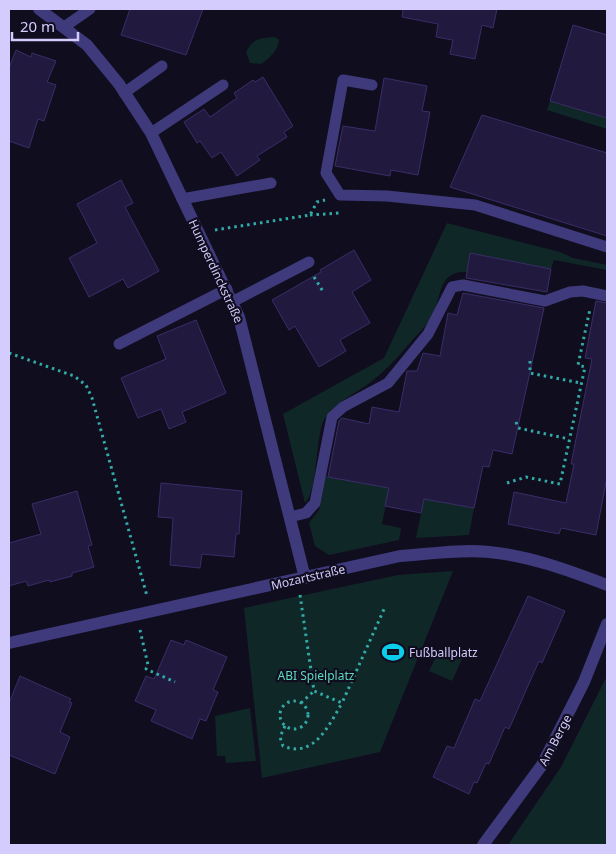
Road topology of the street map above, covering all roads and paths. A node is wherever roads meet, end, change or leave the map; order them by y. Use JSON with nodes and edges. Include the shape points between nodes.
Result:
{"nodes":[{"id":1,"x":39,"y":9,"type":"edge"},
{"id":2,"x":90,"y":9,"type":"edge"},
{"id":3,"x":64,"y":27,"type":"junction"},
{"id":4,"x":162,"y":66,"type":"dead end"},
{"id":5,"x":223,"y":85,"type":"dead end"},
{"id":6,"x":372,"y":85,"type":"dead end"},
{"id":7,"x":124,"y":92,"type":"junction"},
{"id":8,"x":151,"y":133,"type":"junction"},
{"id":9,"x":271,"y":183,"type":"dead end"},
{"id":10,"x":340,"y":195,"type":"junction"},
{"id":11,"x":182,"y":198,"type":"junction"},
{"id":12,"x":347,"y":213,"type":"dead end"},
{"id":13,"x":310,"y":215,"type":"junction"},
{"id":14,"x":200,"y":236,"type":"junction"},
{"id":15,"x":607,"y":247,"type":"edge"},
{"id":16,"x":309,"y":262,"type":"dead end"},
{"id":17,"x":228,"y":290,"type":"junction"},
{"id":18,"x":593,"y":293,"type":"junction"},
{"id":19,"x":607,"y":296,"type":"edge"},
{"id":20,"x":232,"y":302,"type":"junction"},
{"id":21,"x":119,"y":344,"type":"dead end"},
{"id":22,"x":9,"y":353,"type":"edge"},
{"id":23,"x":530,"y":361,"type":"dead end"},
{"id":24,"x":581,"y":383,"type":"junction"},
{"id":25,"x":516,"y":422,"type":"dead end"},
{"id":26,"x":570,"y":439,"type":"junction"},
{"id":27,"x":507,"y":482,"type":"dead end"},
{"id":28,"x":290,"y":517,"type":"junction"},
{"id":29,"x":301,"y":579,"type":"junction"},
{"id":30,"x":607,"y":585,"type":"edge"},
{"id":31,"x":145,"y":588,"type":"dead end"},
{"id":32,"x":385,"y":607,"type":"dead end"},
{"id":33,"x":136,"y":615,"type":"junction"},
{"id":34,"x":607,"y":624,"type":"edge"},
{"id":35,"x":9,"y":643,"type":"edge"},
{"id":36,"x":175,"y":682,"type":"dead end"},
{"id":37,"x":314,"y":691,"type":"junction"},
{"id":38,"x":301,"y":703,"type":"junction"},
{"id":39,"x":342,"y":703,"type":"junction"},
{"id":40,"x":284,"y":726,"type":"junction"},
{"id":41,"x":483,"y":845,"type":"edge"}],
"edges":[{"from":1,"to":3,"type":"street","name":"Humperdinckstraße"},
{"from":2,"to":3,"type":"lane"},
{"from":3,"to":7,"type":"street","name":"Humperdinckstraße","via":[[87,45]]},
{"from":4,"to":7,"type":"lane"},
{"from":5,"to":8,"type":"lane"},
{"from":6,"to":10,"type":"lane","via":[[342,80],[326,174]]},
{"from":7,"to":8,"type":"street","name":"Humperdinckstraße"},
{"from":8,"to":11,"type":"street","name":"Humperdinckstraße"},
{"from":9,"to":11,"type":"lane"},
{"from":10,"to":13,"type":"path","via":[[317,202]]},
{"from":10,"to":15,"type":"lane","via":[[475,205]]},
{"from":11,"to":14,"type":"street","name":"Humperdinckstraße"},
{"from":12,"to":13,"type":"path"},
{"from":13,"to":14,"type":"path","via":[[216,229]]},
{"from":14,"to":17,"type":"street","name":"Humperdinckstraße"},
{"from":16,"to":20,"type":"lane"},
{"from":17,"to":20,"type":"street","name":"Humperdinckstraße"},
{"from":17,"to":21,"type":"lane"},
{"from":18,"to":19,"type":"lane"},
{"from":18,"to":24,"type":"path","via":[[578,365],[585,367]]},
{"from":18,"to":28,"type":"lane","via":[[570,292],[545,301],[463,285],[452,287],[428,334],[388,383],[343,408],[332,418],[315,503],[306,513]]},
{"from":20,"to":28,"type":"street","name":"Humperdinckstraße","via":[[240,317]]},
{"from":22,"to":31,"type":"path","via":[[74,376],[86,385]]},
{"from":23,"to":24,"type":"path","via":[[530,373]]},
{"from":24,"to":26,"type":"path"},
{"from":25,"to":26,"type":"path","via":[[518,428]]},
{"from":26,"to":27,"type":"path","via":[[560,484],[526,477]]},
{"from":28,"to":29,"type":"street","name":"Humperdinckstraße"},
{"from":29,"to":30,"type":"street","name":"Mozartstraße","via":[[400,556],[488,552],[548,562]]},
{"from":29,"to":33,"type":"street","name":"Mozartstraße"},
{"from":29,"to":37,"type":"path"},
{"from":32,"to":39,"type":"path"},
{"from":33,"to":35,"type":"street","name":"Mozartstraße"},
{"from":33,"to":36,"type":"path","via":[[148,665],[146,669]]},
{"from":34,"to":41,"type":"street","name":"Am Berge","via":[[584,682],[542,765]]},
{"from":37,"to":38,"type":"path"},
{"from":37,"to":39,"type":"path"},
{"from":38,"to":40,"type":"path","via":[[295,701],[283,706],[280,714]]},
{"from":38,"to":40,"type":"path","via":[[307,713],[305,723],[296,729]]},
{"from":39,"to":40,"type":"path","via":[[326,730],[307,747],[282,746],[280,737]]}]}
